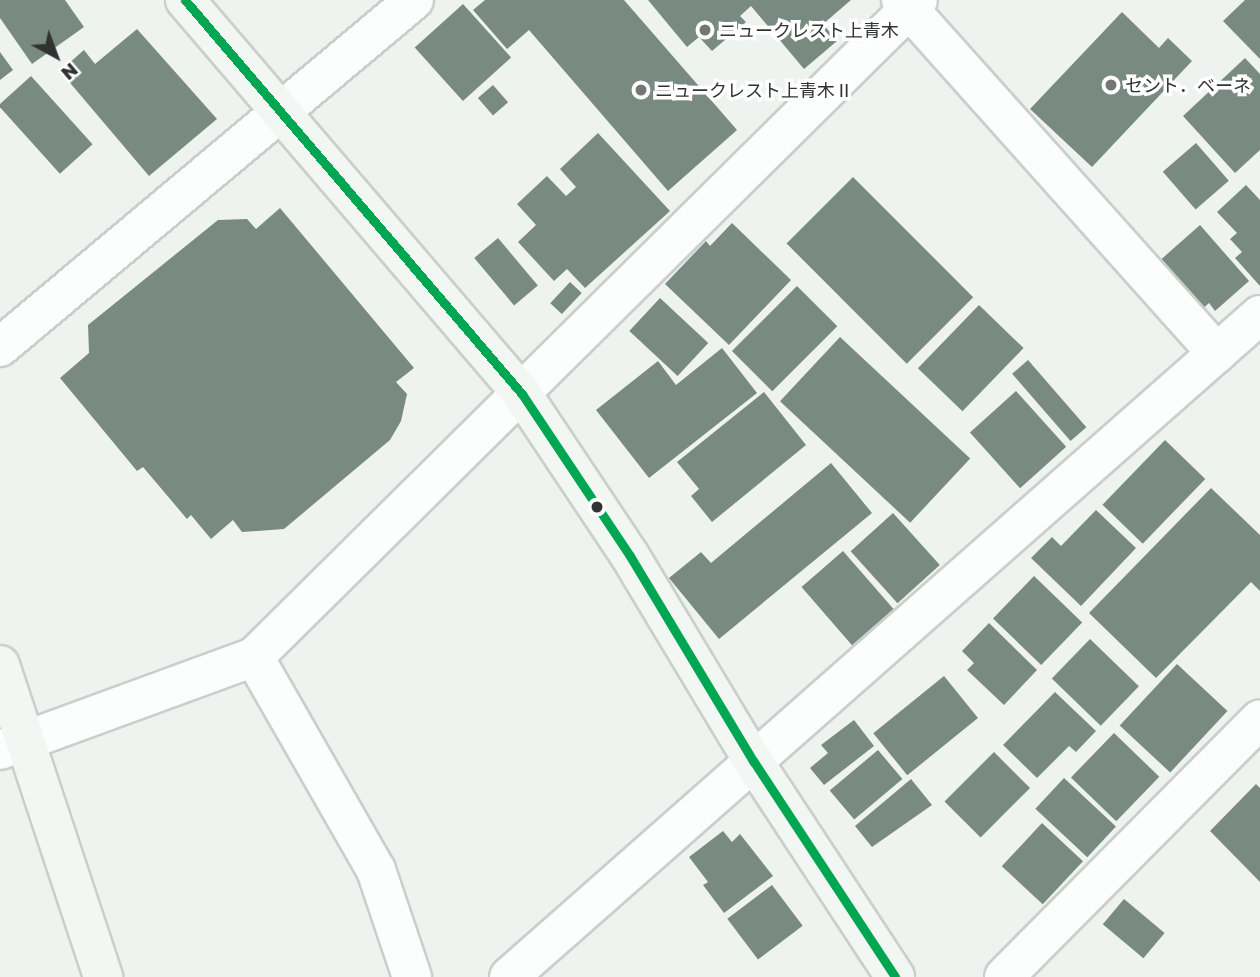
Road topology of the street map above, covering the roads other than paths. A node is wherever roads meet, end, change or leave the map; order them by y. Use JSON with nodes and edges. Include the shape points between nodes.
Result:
{"nodes":[{"id":1,"x":186,"y":0,"type":"edge"},
{"id":2,"x":414,"y":0,"type":"edge"},
{"id":3,"x":909,"y":3,"type":"edge"},
{"id":4,"x":282,"y":113,"type":"junction"},
{"id":5,"x":1260,"y":315,"type":"edge"},
{"id":6,"x":0,"y":347,"type":"edge"},
{"id":7,"x":1217,"y":353,"type":"junction"},
{"id":8,"x":522,"y":394,"type":"junction"},
{"id":9,"x":254,"y":657,"type":"junction"},
{"id":10,"x":0,"y":665,"type":"edge"},
{"id":11,"x":1260,"y":719,"type":"edge"},
{"id":12,"x":12,"y":744,"type":"edge"},
{"id":13,"x":754,"y":762,"type":"junction"},
{"id":14,"x":103,"y":977,"type":"edge"},
{"id":15,"x":412,"y":977,"type":"edge"},
{"id":16,"x":509,"y":977,"type":"edge"},
{"id":17,"x":895,"y":977,"type":"edge"},
{"id":18,"x":1004,"y":977,"type":"edge"}],
"edges":[{"from":1,"to":4,"type":"street"},
{"from":2,"to":4,"type":"street"},
{"from":3,"to":7,"type":"street"},
{"from":3,"to":8,"type":"street"},
{"from":4,"to":6,"type":"street"},
{"from":4,"to":8,"type":"street"},
{"from":5,"to":7,"type":"street"},
{"from":7,"to":13,"type":"street"},
{"from":8,"to":9,"type":"street"},
{"from":8,"to":13,"type":"street","via":[[630,556]]},
{"from":9,"to":12,"type":"street"},
{"from":9,"to":15,"type":"street","via":[[376,870]]},
{"from":10,"to":12,"type":"street"},
{"from":11,"to":18,"type":"street"},
{"from":12,"to":14,"type":"street"},
{"from":13,"to":16,"type":"street"},
{"from":13,"to":17,"type":"street"}]}
